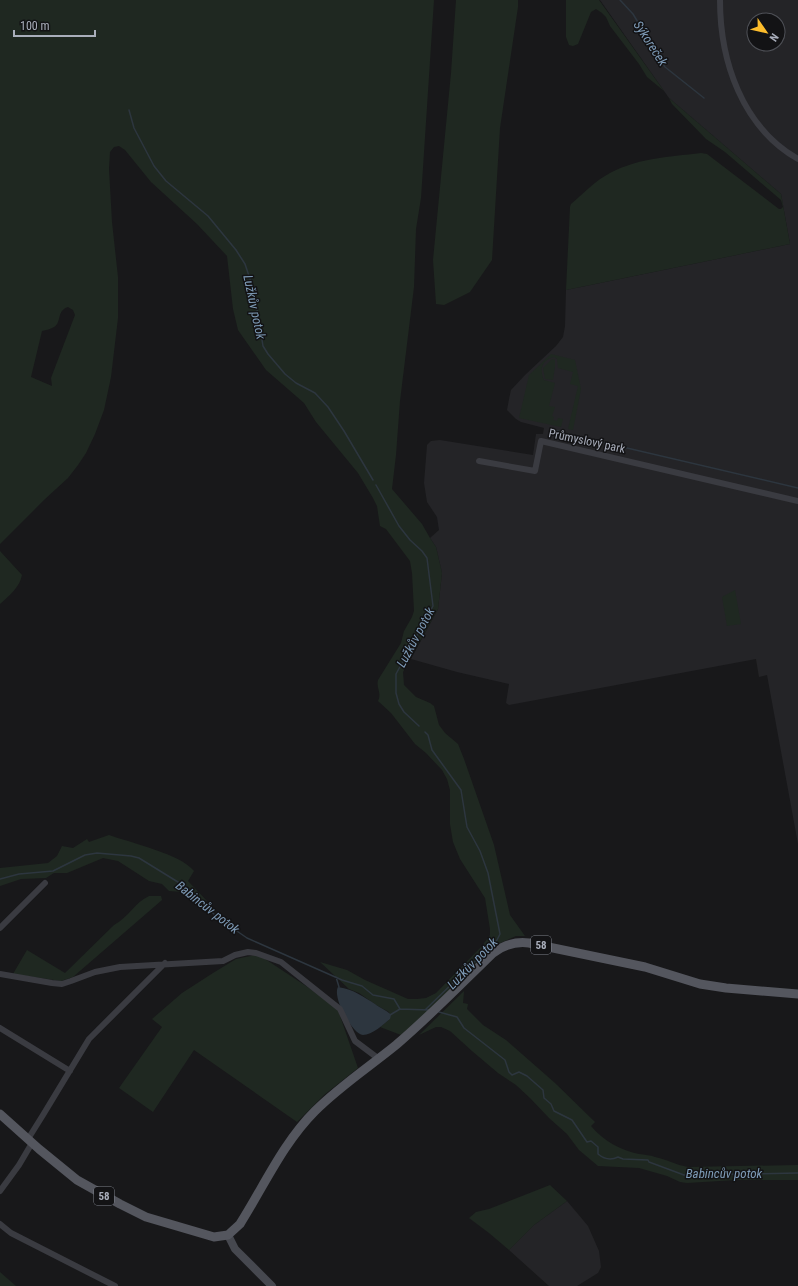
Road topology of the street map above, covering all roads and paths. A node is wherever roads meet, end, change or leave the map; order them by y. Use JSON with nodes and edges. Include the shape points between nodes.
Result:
{"nodes":[{"id":1,"x":720,"y":0,"type":"edge"},
{"id":2,"x":798,"y":159,"type":"edge"},
{"id":3,"x":479,"y":461,"type":"dead end"},
{"id":4,"x":641,"y":465,"type":"junction"},
{"id":5,"x":635,"y":468,"type":"dead end"},
{"id":6,"x":798,"y":501,"type":"edge"},
{"id":7,"x":45,"y":883,"type":"dead end"},
{"id":8,"x":0,"y":928,"type":"edge"},
{"id":9,"x":165,"y":963,"type":"junction"},
{"id":10,"x":0,"y":974,"type":"edge"},
{"id":11,"x":798,"y":994,"type":"edge"},
{"id":12,"x":0,"y":1028,"type":"edge"},
{"id":13,"x":379,"y":1059,"type":"junction"},
{"id":14,"x":70,"y":1071,"type":"junction"},
{"id":15,"x":0,"y":1114,"type":"edge"},
{"id":16,"x":30,"y":1141,"type":"junction"},
{"id":17,"x":0,"y":1191,"type":"edge"},
{"id":18,"x":0,"y":1224,"type":"edge"},
{"id":19,"x":228,"y":1235,"type":"junction"},
{"id":20,"x":115,"y":1286,"type":"edge"},
{"id":21,"x":272,"y":1286,"type":"edge"}],
"edges":[{"from":1,"to":2,"type":"street","via":[[727,63],[743,102],[766,134]]},
{"from":3,"to":4,"type":"street","name":"Průmyslový park","via":[[535,471],[541,441]]},
{"from":4,"to":5,"type":"street","name":"Průmyslový park"},
{"from":4,"to":6,"type":"street","name":"Průmyslový park"},
{"from":7,"to":8,"type":"street"},
{"from":9,"to":10,"type":"street","via":[[133,965],[95,972],[62,984]]},
{"from":9,"to":13,"type":"street","via":[[224,961],[248,952],[276,959],[340,1010],[355,1041]]},
{"from":9,"to":14,"type":"street","via":[[89,1039]]},
{"from":11,"to":13,"type":"main road","number":"58","via":[[700,984],[645,967],[544,945],[516,943],[493,953]]},
{"from":12,"to":14,"type":"street"},
{"from":13,"to":19,"type":"main road","number":"58","via":[[315,1111],[291,1139],[240,1224]]},
{"from":14,"to":16,"type":"street"},
{"from":15,"to":16,"type":"main road","number":"58"},
{"from":16,"to":17,"type":"street","via":[[19,1165]]},
{"from":16,"to":19,"type":"main road","number":"58","via":[[77,1180],[120,1204],[152,1219],[210,1237]]},
{"from":18,"to":20,"type":"street","via":[[11,1233]]},
{"from":19,"to":21,"type":"main road","via":[[235,1249]]}]}
